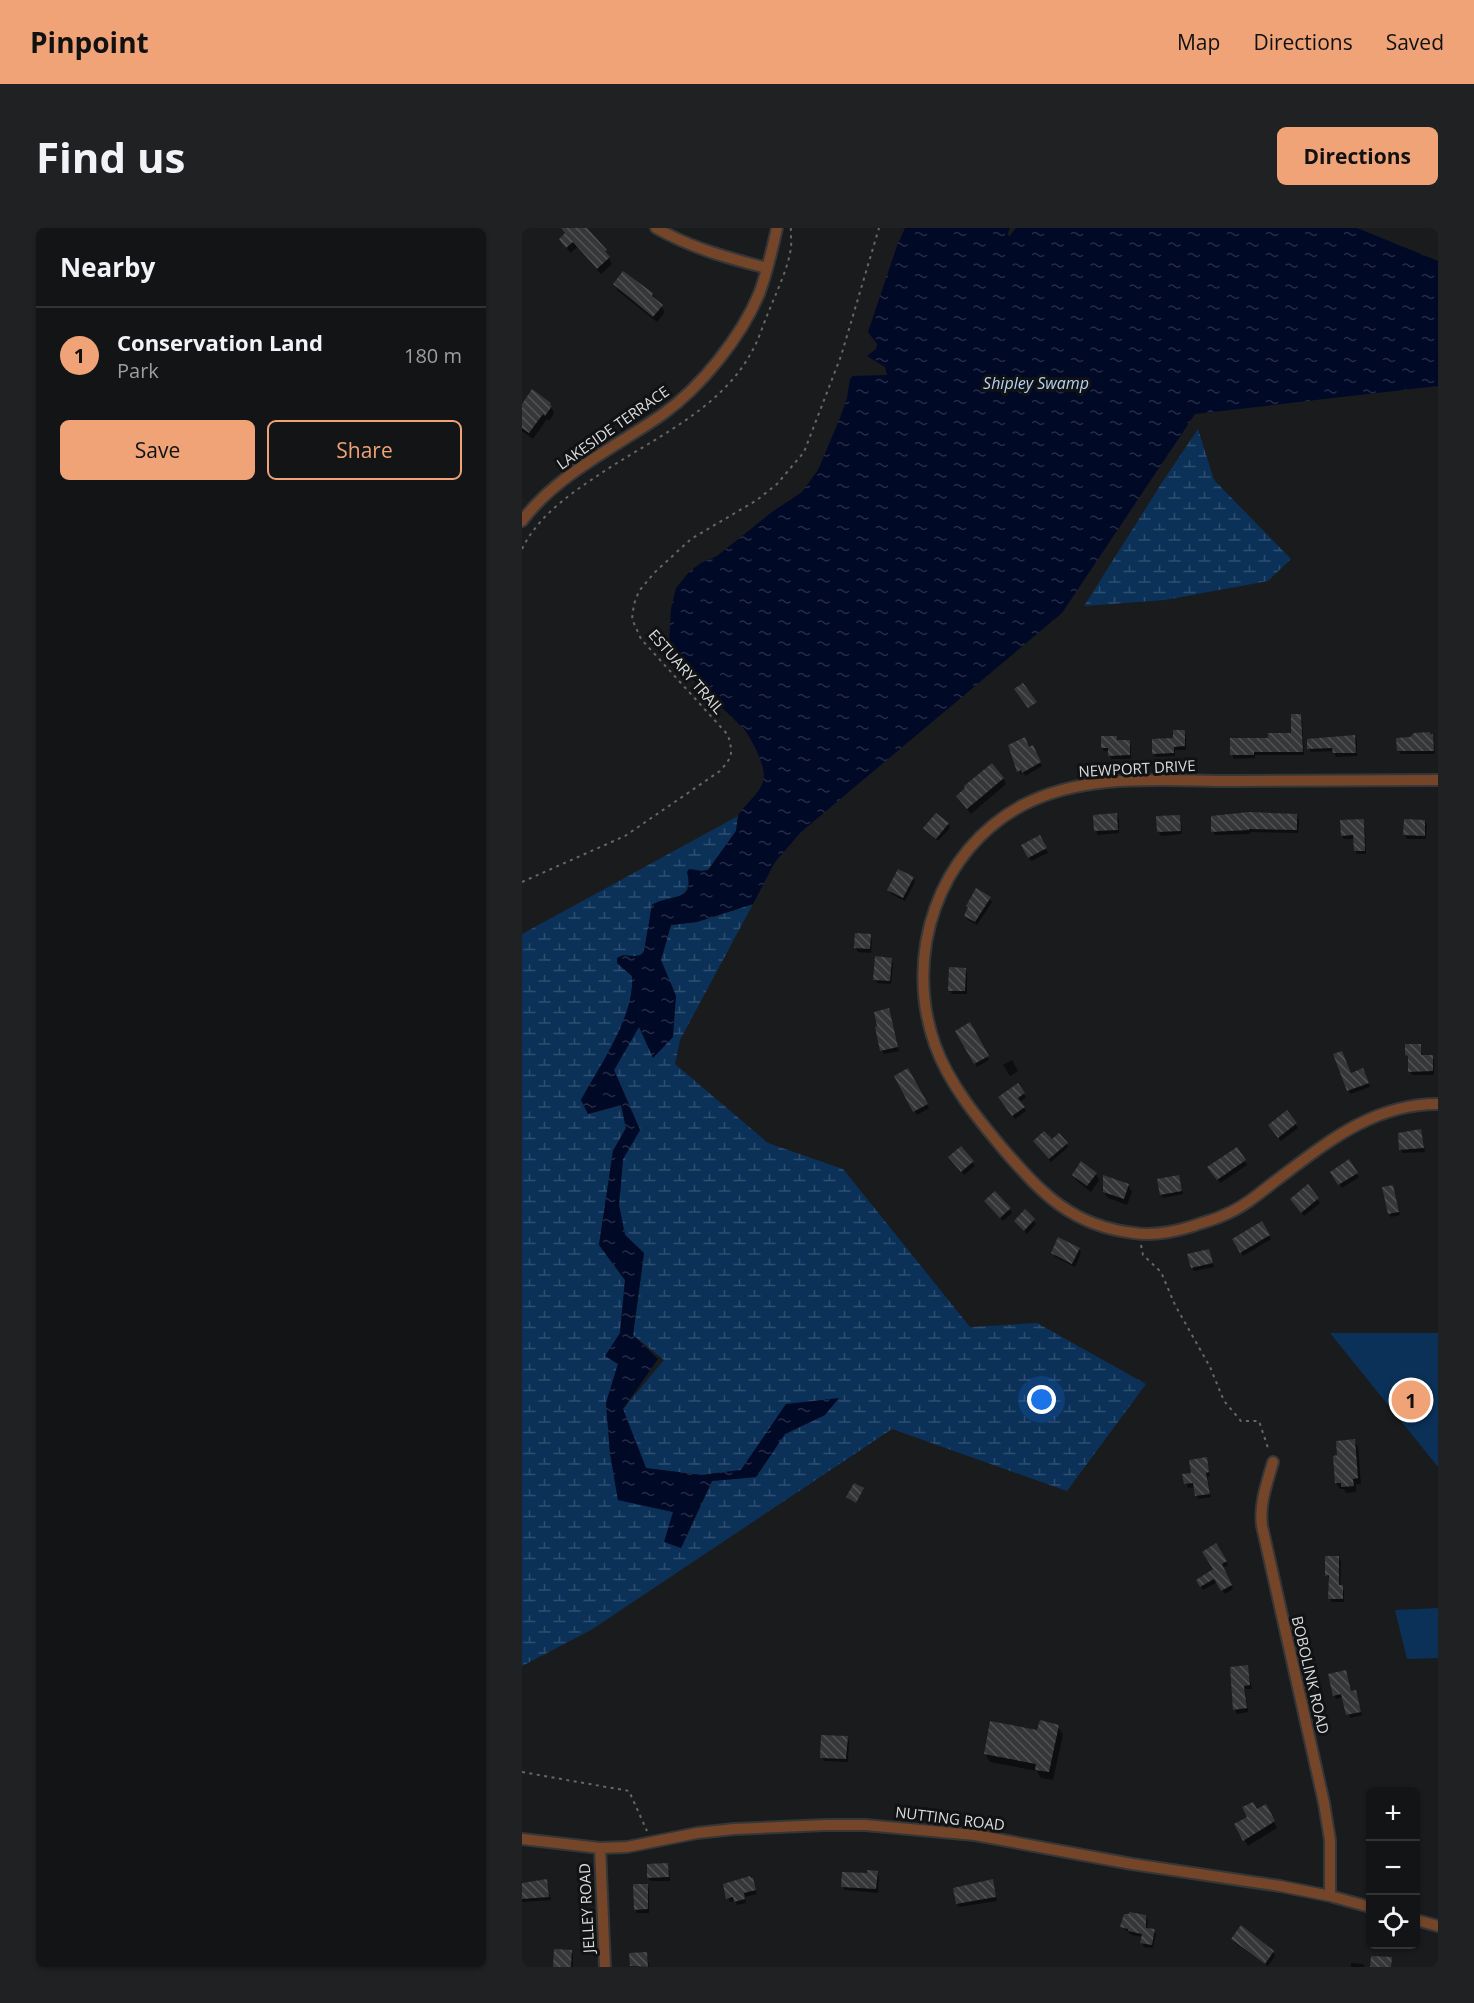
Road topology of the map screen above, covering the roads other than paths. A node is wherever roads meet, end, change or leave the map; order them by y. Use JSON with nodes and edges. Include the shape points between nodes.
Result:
{"nodes":[{"id":1,"x":656,"y":228,"type":"edge"},
{"id":2,"x":777,"y":228,"type":"edge"},
{"id":3,"x":767,"y":268,"type":"junction"},
{"id":4,"x":522,"y":521,"type":"edge"},
{"id":5,"x":1438,"y":780,"type":"edge"},
{"id":6,"x":1438,"y":1104,"type":"edge"},
{"id":7,"x":1273,"y":1462,"type":"road end"},
{"id":8,"x":522,"y":1839,"type":"edge"},
{"id":9,"x":600,"y":1848,"type":"junction"},
{"id":10,"x":1330,"y":1896,"type":"junction"},
{"id":11,"x":1366,"y":1907,"type":"edge"},
{"id":12,"x":1420,"y":1921,"type":"edge"},
{"id":13,"x":1438,"y":1926,"type":"edge"},
{"id":14,"x":605,"y":1967,"type":"edge"}],
"edges":[{"from":1,"to":3,"type":"street","via":[[688,245]]},
{"from":2,"to":3,"type":"street","name":"LAKESIDE TERRACE"},
{"from":3,"to":4,"type":"street","name":"LAKESIDE TERRACE","via":[[745,324],[692,388],[664,413],[559,484]]},
{"from":5,"to":6,"type":"street","name":"NEWPORT DRIVE","via":[[1126,782],[1072,787],[1024,805],[1001,819],[963,856],[947,879],[925,945],[923,979],[934,1043],[970,1106],[1045,1193],[1085,1222],[1110,1229],[1138,1234],[1171,1233],[1226,1215],[1356,1124],[1402,1107]]},
{"from":7,"to":10,"type":"street","name":"BOBOLINK ROAD","via":[[1262,1500],[1262,1526],[1324,1803],[1330,1840]]},
{"from":8,"to":9,"type":"street","name":"NUTTING ROAD"},
{"from":9,"to":10,"type":"street","name":"NUTTING ROAD","via":[[734,1829],[865,1825],[975,1835]]},
{"from":9,"to":14,"type":"street","name":"JELLEY ROAD"},
{"from":10,"to":11,"type":"street","name":"NUTTING ROAD"},
{"from":12,"to":13,"type":"street"}]}
